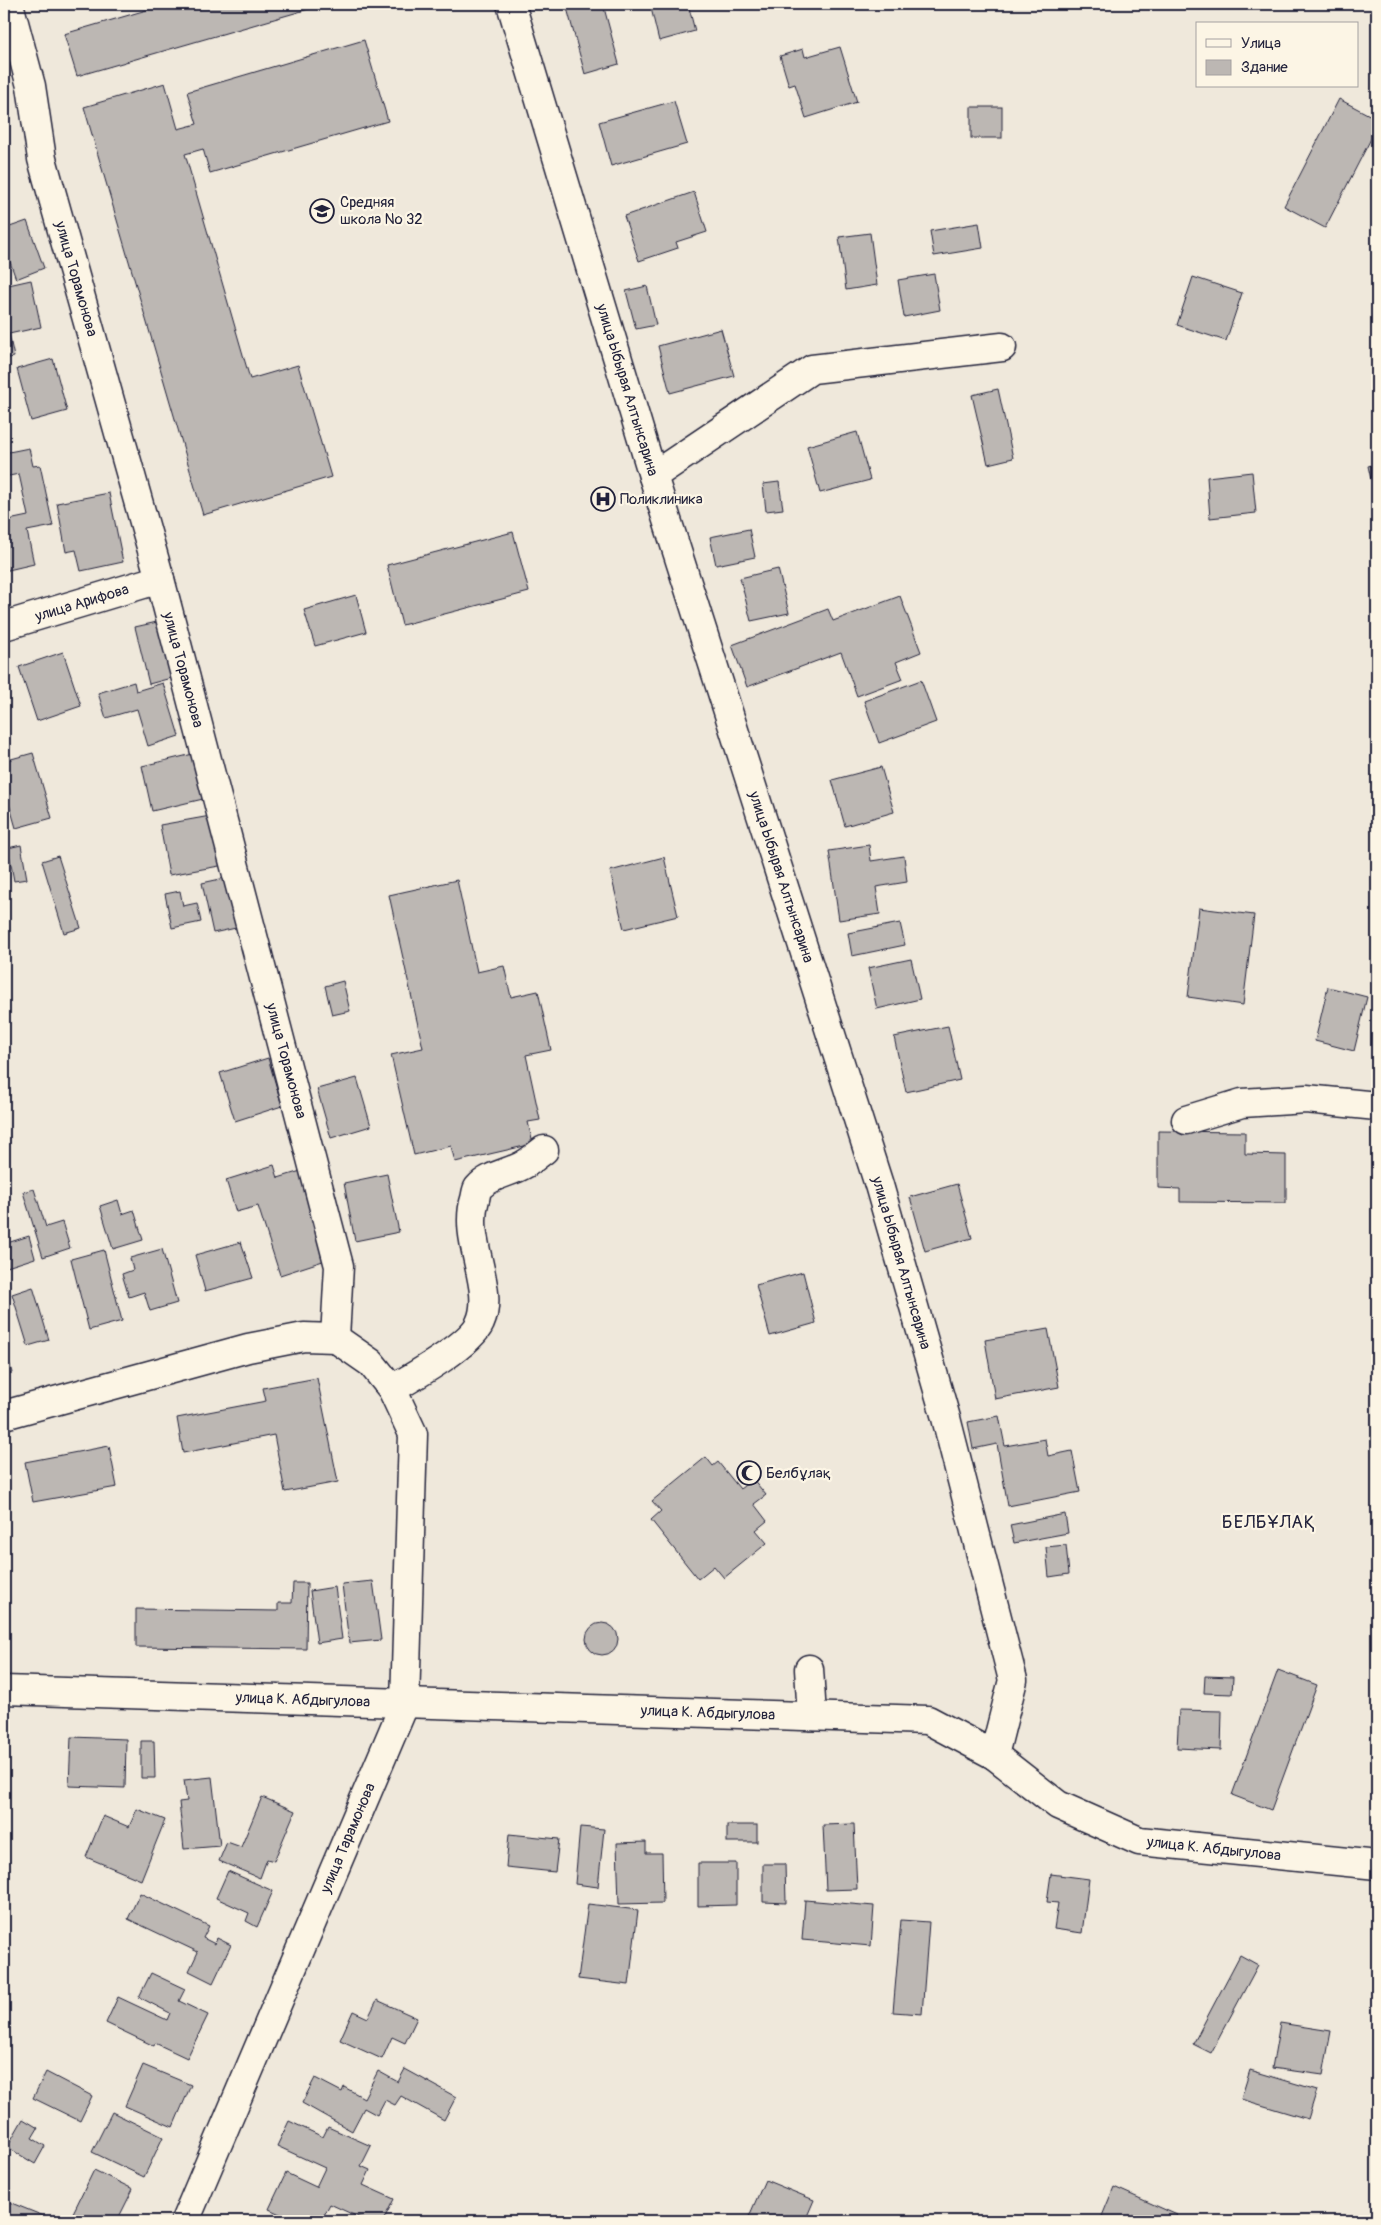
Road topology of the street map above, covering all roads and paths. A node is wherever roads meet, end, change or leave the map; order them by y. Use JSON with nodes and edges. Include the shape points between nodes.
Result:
{"nodes":[{"id":1,"x":9,"y":4,"type":"edge"},
{"id":2,"x":511,"y":4,"type":"edge"},
{"id":3,"x":1002,"y":347,"type":"dead end"},
{"id":4,"x":653,"y":476,"type":"junction"},
{"id":5,"x":160,"y":579,"type":"junction"},
{"id":6,"x":4,"y":626,"type":"edge"},
{"id":7,"x":1377,"y":1106,"type":"edge"},
{"id":8,"x":1186,"y":1120,"type":"dead end"},
{"id":9,"x":544,"y":1150,"type":"dead end"},
{"id":10,"x":335,"y":1338,"type":"junction"},
{"id":11,"x":392,"y":1389,"type":"junction"},
{"id":12,"x":4,"y":1415,"type":"edge"},
{"id":13,"x":809,"y":1668,"type":"dead end"},
{"id":14,"x":4,"y":1690,"type":"edge"},
{"id":15,"x":405,"y":1703,"type":"junction"},
{"id":16,"x":812,"y":1716,"type":"junction"},
{"id":17,"x":994,"y":1755,"type":"junction"},
{"id":18,"x":1377,"y":1865,"type":"edge"},
{"id":19,"x":185,"y":2221,"type":"edge"}],
"edges":[{"from":1,"to":5,"type":"street","name":"улица Торамонова","via":[[31,86],[42,159]]},
{"from":2,"to":4,"type":"street","name":"улица Ыбырая Алтынсарина"},
{"from":3,"to":4,"type":"street","via":[[812,369]]},
{"from":4,"to":17,"type":"street","name":"улица Ыбырая Алтынсарина","via":[[879,1185],[946,1418],[1013,1680]]},
{"from":5,"to":6,"type":"street","name":"улица Арифова"},
{"from":5,"to":10,"type":"street","name":"улица Торамонова","via":[[339,1266]]},
{"from":7,"to":8,"type":"street","via":[[1306,1099],[1242,1103]]},
{"from":9,"to":11,"type":"street","via":[[478,1188],[471,1232],[485,1294],[480,1323],[459,1346]]},
{"from":10,"to":11,"type":"street","via":[[372,1363]]},
{"from":10,"to":12,"type":"street","via":[[304,1338],[248,1348]]},
{"from":11,"to":15,"type":"street","name":"улица Тарамонова","via":[[413,1434]]},
{"from":13,"to":16,"type":"street"},
{"from":14,"to":15,"type":"street","name":"улица К. Абдыгулова"},
{"from":15,"to":16,"type":"street","name":"улица К. Абдыгулова"},
{"from":15,"to":19,"type":"street","name":"улица Тарамонова"},
{"from":16,"to":17,"type":"street","name":"улица К. Абдыгулова","via":[[928,1720]]},
{"from":17,"to":18,"type":"street","name":"улица К. Абдыгулова","via":[[1058,1804],[1139,1841]]}]}
